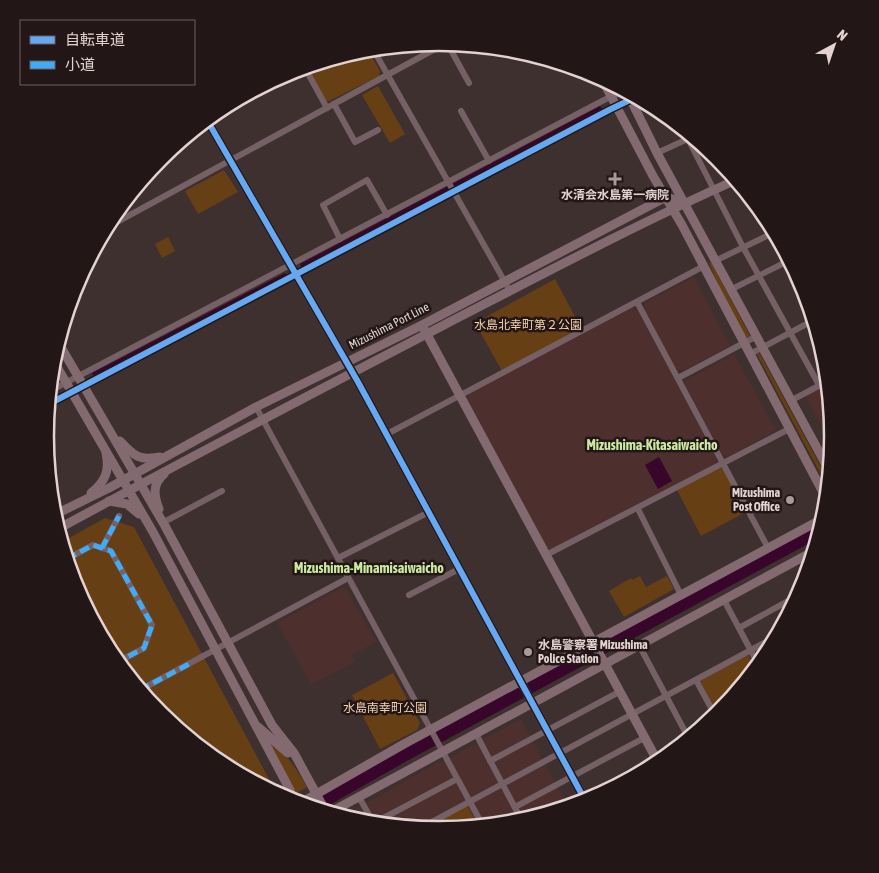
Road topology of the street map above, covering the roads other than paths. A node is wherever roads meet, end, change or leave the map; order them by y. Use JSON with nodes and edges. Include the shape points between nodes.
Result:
{"nodes":[{"id":1,"x":431,"y":51,"type":"edge"},
{"id":2,"x":452,"y":51,"type":"edge"},
{"id":3,"x":428,"y":53,"type":"joint"},
{"id":4,"x":378,"y":57,"type":"edge"},
{"id":5,"x":308,"y":75,"type":"edge"},
{"id":6,"x":388,"y":75,"type":"junction"},
{"id":7,"x":470,"y":84,"type":"dead end"},
{"id":8,"x":608,"y":90,"type":"edge"},
{"id":9,"x":611,"y":96,"type":"junction"},
{"id":10,"x":618,"y":96,"type":"edge"},
{"id":11,"x":625,"y":99,"type":"edge"},
{"id":12,"x":334,"y":104,"type":"junction"},
{"id":13,"x":633,"y":104,"type":"edge"},
{"id":14,"x":616,"y":107,"type":"junction"},
{"id":15,"x":327,"y":108,"type":"junction"},
{"id":16,"x":461,"y":111,"type":"dead end"},
{"id":17,"x":211,"y":127,"type":"edge"},
{"id":18,"x":378,"y":130,"type":"dead end"},
{"id":19,"x":685,"y":140,"type":"edge"},
{"id":20,"x":694,"y":147,"type":"edge"},
{"id":21,"x":657,"y":153,"type":"junction"},
{"id":22,"x":231,"y":160,"type":"junction"},
{"id":23,"x":489,"y":161,"type":"junction"},
{"id":24,"x":730,"y":183,"type":"edge"},
{"id":25,"x":451,"y":187,"type":"junction"},
{"id":26,"x":713,"y":190,"type":"junction"},
{"id":27,"x":666,"y":197,"type":"junction"},
{"id":28,"x":685,"y":203,"type":"junction"},
{"id":29,"x":673,"y":209,"type":"junction"},
{"id":30,"x":387,"y":215,"type":"junction"},
{"id":31,"x":120,"y":220,"type":"edge"},
{"id":32,"x":380,"y":224,"type":"junction"},
{"id":33,"x":768,"y":235,"type":"edge"},
{"id":34,"x":340,"y":239,"type":"junction"},
{"id":35,"x":743,"y":247,"type":"junction"},
{"id":36,"x":717,"y":260,"type":"junction"},
{"id":37,"x":784,"y":263,"type":"edge"},
{"id":38,"x":292,"y":264,"type":"junction"},
{"id":39,"x":704,"y":266,"type":"junction"},
{"id":40,"x":297,"y":274,"type":"junction"},
{"id":41,"x":759,"y":276,"type":"junction"},
{"id":42,"x":504,"y":280,"type":"junction"},
{"id":43,"x":732,"y":289,"type":"junction"},
{"id":44,"x":510,"y":291,"type":"junction"},
{"id":45,"x":637,"y":302,"type":"junction"},
{"id":46,"x":191,"y":323,"type":"junction"},
{"id":47,"x":422,"y":324,"type":"junction"},
{"id":48,"x":808,"y":324,"type":"edge"},
{"id":49,"x":790,"y":333,"type":"junction"},
{"id":50,"x":427,"y":334,"type":"junction"},
{"id":51,"x":757,"y":336,"type":"junction"},
{"id":52,"x":744,"y":343,"type":"junction"},
{"id":53,"x":763,"y":347,"type":"junction"},
{"id":54,"x":64,"y":352,"type":"edge"},
{"id":55,"x":750,"y":354,"type":"junction"},
{"id":56,"x":128,"y":356,"type":"junction"},
{"id":57,"x":346,"y":362,"type":"junction"},
{"id":58,"x":60,"y":372,"type":"edge"},
{"id":59,"x":353,"y":372,"type":"junction"},
{"id":60,"x":78,"y":376,"type":"junction"},
{"id":61,"x":678,"y":378,"type":"junction"},
{"id":62,"x":66,"y":382,"type":"junction"},
{"id":63,"x":84,"y":386,"type":"junction"},
{"id":64,"x":819,"y":386,"type":"joint"},
{"id":65,"x":58,"y":387,"type":"edge"},
{"id":66,"x":72,"y":392,"type":"junction"},
{"id":67,"x":460,"y":395,"type":"junction"},
{"id":68,"x":56,"y":400,"type":"edge"},
{"id":69,"x":792,"y":400,"type":"junction"},
{"id":70,"x":256,"y":407,"type":"junction"},
{"id":71,"x":263,"y":420,"type":"junction"},
{"id":72,"x":108,"y":427,"type":"junction"},
{"id":73,"x":789,"y":428,"type":"junction"},
{"id":74,"x":386,"y":434,"type":"junction"},
{"id":75,"x":104,"y":446,"type":"junction"},
{"id":76,"x":172,"y":453,"type":"junction"},
{"id":77,"x":824,"y":461,"type":"edge"},
{"id":78,"x":178,"y":463,"type":"junction"},
{"id":79,"x":723,"y":464,"type":"junction"},
{"id":80,"x":135,"y":474,"type":"junction"},
{"id":81,"x":123,"y":480,"type":"junction"},
{"id":82,"x":140,"y":484,"type":"junction"},
{"id":83,"x":821,"y":488,"type":"edge"},
{"id":84,"x":129,"y":490,"type":"junction"},
{"id":85,"x":222,"y":491,"type":"dead end"},
{"id":86,"x":109,"y":501,"type":"junction"},
{"id":87,"x":81,"y":502,"type":"junction"},
{"id":88,"x":638,"y":509,"type":"junction"},
{"id":89,"x":62,"y":512,"type":"edge"},
{"id":90,"x":429,"y":512,"type":"junction"},
{"id":91,"x":119,"y":516,"type":"dead end"},
{"id":92,"x":815,"y":523,"type":"edge"},
{"id":93,"x":164,"y":524,"type":"junction"},
{"id":94,"x":65,"y":525,"type":"edge"},
{"id":95,"x":153,"y":532,"type":"junction"},
{"id":96,"x":102,"y":548,"type":"junction"},
{"id":97,"x":768,"y":548,"type":"junction"},
{"id":98,"x":74,"y":556,"type":"edge"},
{"id":99,"x":546,"y":556,"type":"junction"},
{"id":100,"x":338,"y":558,"type":"junction"},
{"id":101,"x":804,"y":559,"type":"edge"},
{"id":102,"x":459,"y":569,"type":"junction"},
{"id":103,"x":348,"y":578,"type":"junction"},
{"id":104,"x":409,"y":595,"type":"dead end"},
{"id":105,"x":681,"y":595,"type":"junction"},
{"id":106,"x":724,"y":600,"type":"junction"},
{"id":107,"x":788,"y":601,"type":"edge"},
{"id":108,"x":738,"y":628,"type":"junction"},
{"id":109,"x":228,"y":643,"type":"junction"},
{"id":110,"x":765,"y":643,"type":"edge"},
{"id":111,"x":594,"y":644,"type":"junction"},
{"id":112,"x":639,"y":645,"type":"junction"},
{"id":113,"x":215,"y":650,"type":"junction"},
{"id":114,"x":751,"y":651,"type":"junction"},
{"id":115,"x":125,"y":658,"type":"edge"},
{"id":116,"x":755,"y":658,"type":"edge"},
{"id":117,"x":602,"y":660,"type":"junction"},
{"id":118,"x":696,"y":680,"type":"junction"},
{"id":119,"x":521,"y":684,"type":"junction"},
{"id":120,"x":146,"y":686,"type":"edge"},
{"id":121,"x":619,"y":692,"type":"junction"},
{"id":122,"x":666,"y":696,"type":"junction"},
{"id":123,"x":530,"y":699,"type":"junction"},
{"id":124,"x":712,"y":709,"type":"edge"},
{"id":125,"x":632,"y":714,"type":"junction"},
{"id":126,"x":254,"y":722,"type":"junction"},
{"id":127,"x":547,"y":731,"type":"junction"},
{"id":128,"x":432,"y":732,"type":"junction"},
{"id":129,"x":686,"y":733,"type":"edge"},
{"id":130,"x":476,"y":734,"type":"junction"},
{"id":131,"x":644,"y":738,"type":"junction"},
{"id":132,"x":441,"y":748,"type":"junction"},
{"id":133,"x":559,"y":753,"type":"junction"},
{"id":134,"x":654,"y":757,"type":"edge"},
{"id":135,"x":490,"y":761,"type":"junction"},
{"id":136,"x":300,"y":766,"type":"junction"},
{"id":137,"x":571,"y":776,"type":"junction"},
{"id":138,"x":457,"y":779,"type":"junction"},
{"id":139,"x":502,"y":784,"type":"junction"},
{"id":140,"x":290,"y":791,"type":"edge"},
{"id":141,"x":582,"y":794,"type":"edge"},
{"id":142,"x":318,"y":796,"type":"junction"},
{"id":143,"x":359,"y":797,"type":"junction"},
{"id":144,"x":311,"y":799,"type":"edge"},
{"id":145,"x":470,"y":802,"type":"junction"},
{"id":146,"x":322,"y":803,"type":"edge"},
{"id":147,"x":335,"y":807,"type":"edge"},
{"id":148,"x":515,"y":807,"type":"junction"},
{"id":149,"x":518,"y":813,"type":"edge"},
{"id":150,"x":369,"y":815,"type":"edge"},
{"id":151,"x":386,"y":818,"type":"edge"},
{"id":152,"x":479,"y":819,"type":"edge"},
{"id":153,"x":431,"y":822,"type":"edge"}],
"edges":[{"from":1,"to":3,"type":"street"},
{"from":2,"to":7,"type":"street"},
{"from":3,"to":6,"type":"street"},
{"from":4,"to":6,"type":"street"},
{"from":5,"to":15,"type":"street"},
{"from":6,"to":12,"type":"street"},
{"from":6,"to":25,"type":"street"},
{"from":8,"to":9,"type":"street"},
{"from":9,"to":10,"type":"street"},
{"from":9,"to":14,"type":"street"},
{"from":9,"to":23,"type":"street"},
{"from":11,"to":14,"type":"street"},
{"from":12,"to":15,"type":"street"},
{"from":12,"to":18,"type":"street","via":[[355,142]]},
{"from":13,"to":21,"type":"street"},
{"from":14,"to":25,"type":"street"},
{"from":14,"to":27,"type":"street"},
{"from":15,"to":22,"type":"street"},
{"from":16,"to":23,"type":"street"},
{"from":17,"to":22,"type":"street"},
{"from":19,"to":21,"type":"street"},
{"from":20,"to":26,"type":"street"},
{"from":21,"to":28,"type":"street"},
{"from":22,"to":31,"type":"street"},
{"from":22,"to":38,"type":"street"},
{"from":23,"to":25,"type":"street"},
{"from":24,"to":26,"type":"street","name":"Mizushima Port Line"},
{"from":25,"to":30,"type":"street"},
{"from":25,"to":32,"type":"street"},
{"from":25,"to":42,"type":"street"},
{"from":26,"to":28,"type":"street","name":"Mizushima Port Line"},
{"from":26,"to":35,"type":"street"},
{"from":27,"to":28,"type":"street"},
{"from":27,"to":29,"type":"street"},
{"from":27,"to":42,"type":"street","name":"Mizushima Port Line"},
{"from":28,"to":29,"type":"street","name":"Mizushima Port Line"},
{"from":28,"to":36,"type":"street"},
{"from":29,"to":39,"type":"street"},
{"from":29,"to":44,"type":"street","name":"Mizushima Port Line"},
{"from":30,"to":32,"type":"street"},
{"from":30,"to":34,"type":"street","via":[[367,180],[322,205]]},
{"from":32,"to":34,"type":"street"},
{"from":32,"to":40,"type":"street"},
{"from":33,"to":35,"type":"street"},
{"from":34,"to":38,"type":"street"},
{"from":35,"to":36,"type":"street"},
{"from":35,"to":41,"type":"street"},
{"from":36,"to":43,"type":"street"},
{"from":37,"to":41,"type":"street"},
{"from":38,"to":40,"type":"street"},
{"from":38,"to":46,"type":"street"},
{"from":39,"to":45,"type":"street"},
{"from":39,"to":52,"type":"street"},
{"from":40,"to":46,"type":"street"},
{"from":40,"to":57,"type":"street"},
{"from":41,"to":43,"type":"street"},
{"from":41,"to":49,"type":"street"},
{"from":42,"to":44,"type":"street"},
{"from":42,"to":47,"type":"street","name":"Mizushima Port Line"},
{"from":43,"to":51,"type":"street"},
{"from":44,"to":50,"type":"street","name":"Mizushima Port Line"},
{"from":45,"to":61,"type":"street"},
{"from":45,"to":67,"type":"street"},
{"from":46,"to":56,"type":"street"},
{"from":46,"to":56,"type":"street"},
{"from":47,"to":50,"type":"street"},
{"from":47,"to":57,"type":"street","name":"Mizushima Port Line"},
{"from":48,"to":49,"type":"street"},
{"from":49,"to":53,"type":"street"},
{"from":49,"to":64,"type":"street"},
{"from":50,"to":59,"type":"street","name":"Mizushima Port Line"},
{"from":50,"to":67,"type":"street"},
{"from":51,"to":52,"type":"street"},
{"from":51,"to":53,"type":"street"},
{"from":52,"to":55,"type":"street"},
{"from":52,"to":61,"type":"street"},
{"from":53,"to":55,"type":"street"},
{"from":53,"to":69,"type":"street"},
{"from":54,"to":60,"type":"street"},
{"from":55,"to":73,"type":"street"},
{"from":56,"to":60,"type":"street"},
{"from":56,"to":63,"type":"street"},
{"from":57,"to":59,"type":"street"},
{"from":57,"to":70,"type":"street","name":"Mizushima Port Line"},
{"from":58,"to":62,"type":"street"},
{"from":59,"to":71,"type":"street","name":"Mizushima Port Line"},
{"from":59,"to":74,"type":"street"},
{"from":60,"to":62,"type":"street"},
{"from":60,"to":63,"type":"street"},
{"from":61,"to":79,"type":"street"},
{"from":62,"to":65,"type":"street"},
{"from":62,"to":66,"type":"street"},
{"from":63,"to":66,"type":"street"},
{"from":63,"to":72,"type":"street"},
{"from":64,"to":69,"type":"street"},
{"from":66,"to":68,"type":"street"},
{"from":66,"to":75,"type":"street"},
{"from":67,"to":74,"type":"street"},
{"from":67,"to":99,"type":"street"},
{"from":69,"to":77,"type":"street"},
{"from":70,"to":71,"type":"street"},
{"from":70,"to":76,"type":"street","name":"Mizushima Port Line"},
{"from":71,"to":78,"type":"street","name":"Mizushima Port Line"},
{"from":71,"to":100,"type":"street"},
{"from":72,"to":76,"type":"street","via":[[139,457],[151,459]]},
{"from":72,"to":80,"type":"street"},
{"from":73,"to":79,"type":"street"},
{"from":73,"to":83,"type":"street"},
{"from":74,"to":90,"type":"street"},
{"from":75,"to":81,"type":"street"},
{"from":75,"to":87,"type":"street","via":[[107,474]]},
{"from":76,"to":80,"type":"street","name":"Mizushima Port Line"},
{"from":78,"to":82,"type":"street","name":"Mizushima Port Line"},
{"from":78,"to":93,"type":"street","via":[[156,484],[156,501]]},
{"from":79,"to":88,"type":"street"},
{"from":79,"to":97,"type":"street"},
{"from":80,"to":81,"type":"street","name":"Mizushima Port Line"},
{"from":80,"to":82,"type":"street"},
{"from":81,"to":84,"type":"street"},
{"from":81,"to":87,"type":"street","name":"Mizushima Port Line"},
{"from":82,"to":84,"type":"street","name":"Mizushima Port Line"},
{"from":82,"to":93,"type":"street"},
{"from":84,"to":86,"type":"street","name":"Mizushima Port Line"},
{"from":84,"to":95,"type":"street"},
{"from":85,"to":93,"type":"street"},
{"from":86,"to":94,"type":"street","name":"Mizushima Port Line"},
{"from":86,"to":95,"type":"street","via":[[130,506]]},
{"from":87,"to":89,"type":"street","name":"Mizushima Port Line"},
{"from":88,"to":99,"type":"street"},
{"from":88,"to":105,"type":"street"},
{"from":90,"to":100,"type":"street"},
{"from":90,"to":102,"type":"street"},
{"from":91,"to":96,"type":"street"},
{"from":92,"to":97,"type":"street"},
{"from":93,"to":109,"type":"street"},
{"from":95,"to":113,"type":"street"},
{"from":96,"to":98,"type":"street","via":[[93,545]]},
{"from":96,"to":115,"type":"street","via":[[111,551],[152,625],[144,648]]},
{"from":97,"to":105,"type":"street"},
{"from":99,"to":111,"type":"street"},
{"from":100,"to":103,"type":"street"},
{"from":101,"to":106,"type":"street"},
{"from":102,"to":104,"type":"street"},
{"from":102,"to":119,"type":"street"},
{"from":103,"to":109,"type":"street"},
{"from":103,"to":128,"type":"street"},
{"from":105,"to":111,"type":"street"},
{"from":106,"to":108,"type":"street"},
{"from":106,"to":112,"type":"street"},
{"from":107,"to":108,"type":"street"},
{"from":108,"to":114,"type":"street"},
{"from":109,"to":113,"type":"street"},
{"from":109,"to":136,"type":"street","via":[[272,725]]},
{"from":110,"to":114,"type":"street"},
{"from":111,"to":117,"type":"street"},
{"from":111,"to":119,"type":"street"},
{"from":112,"to":117,"type":"street"},
{"from":112,"to":122,"type":"street"},
{"from":113,"to":120,"type":"street"},
{"from":113,"to":126,"type":"street"},
{"from":114,"to":116,"type":"street"},
{"from":114,"to":118,"type":"street"},
{"from":117,"to":121,"type":"street"},
{"from":117,"to":123,"type":"street"},
{"from":118,"to":122,"type":"street"},
{"from":118,"to":124,"type":"street"},
{"from":119,"to":123,"type":"street"},
{"from":119,"to":128,"type":"street"},
{"from":121,"to":125,"type":"street"},
{"from":121,"to":127,"type":"street"},
{"from":122,"to":125,"type":"street"},
{"from":122,"to":129,"type":"street"},
{"from":123,"to":127,"type":"street"},
{"from":123,"to":130,"type":"street"},
{"from":125,"to":131,"type":"street"},
{"from":125,"to":133,"type":"street"},
{"from":126,"to":136,"type":"street"},
{"from":126,"to":140,"type":"street"},
{"from":127,"to":133,"type":"street"},
{"from":127,"to":135,"type":"street"},
{"from":128,"to":132,"type":"street"},
{"from":128,"to":142,"type":"street"},
{"from":130,"to":132,"type":"street"},
{"from":130,"to":135,"type":"street"},
{"from":131,"to":134,"type":"street"},
{"from":131,"to":137,"type":"street"},
{"from":132,"to":138,"type":"street"},
{"from":132,"to":143,"type":"street"},
{"from":133,"to":137,"type":"street"},
{"from":133,"to":139,"type":"street"},
{"from":135,"to":139,"type":"street"},
{"from":136,"to":142,"type":"street"},
{"from":137,"to":141,"type":"street"},
{"from":137,"to":148,"type":"street"},
{"from":138,"to":145,"type":"street"},
{"from":138,"to":151,"type":"street"},
{"from":139,"to":145,"type":"street"},
{"from":139,"to":148,"type":"street"},
{"from":142,"to":144,"type":"street"},
{"from":142,"to":146,"type":"street"},
{"from":143,"to":147,"type":"street"},
{"from":143,"to":150,"type":"street"},
{"from":145,"to":152,"type":"street"},
{"from":145,"to":153,"type":"street"},
{"from":148,"to":149,"type":"street"}]}
